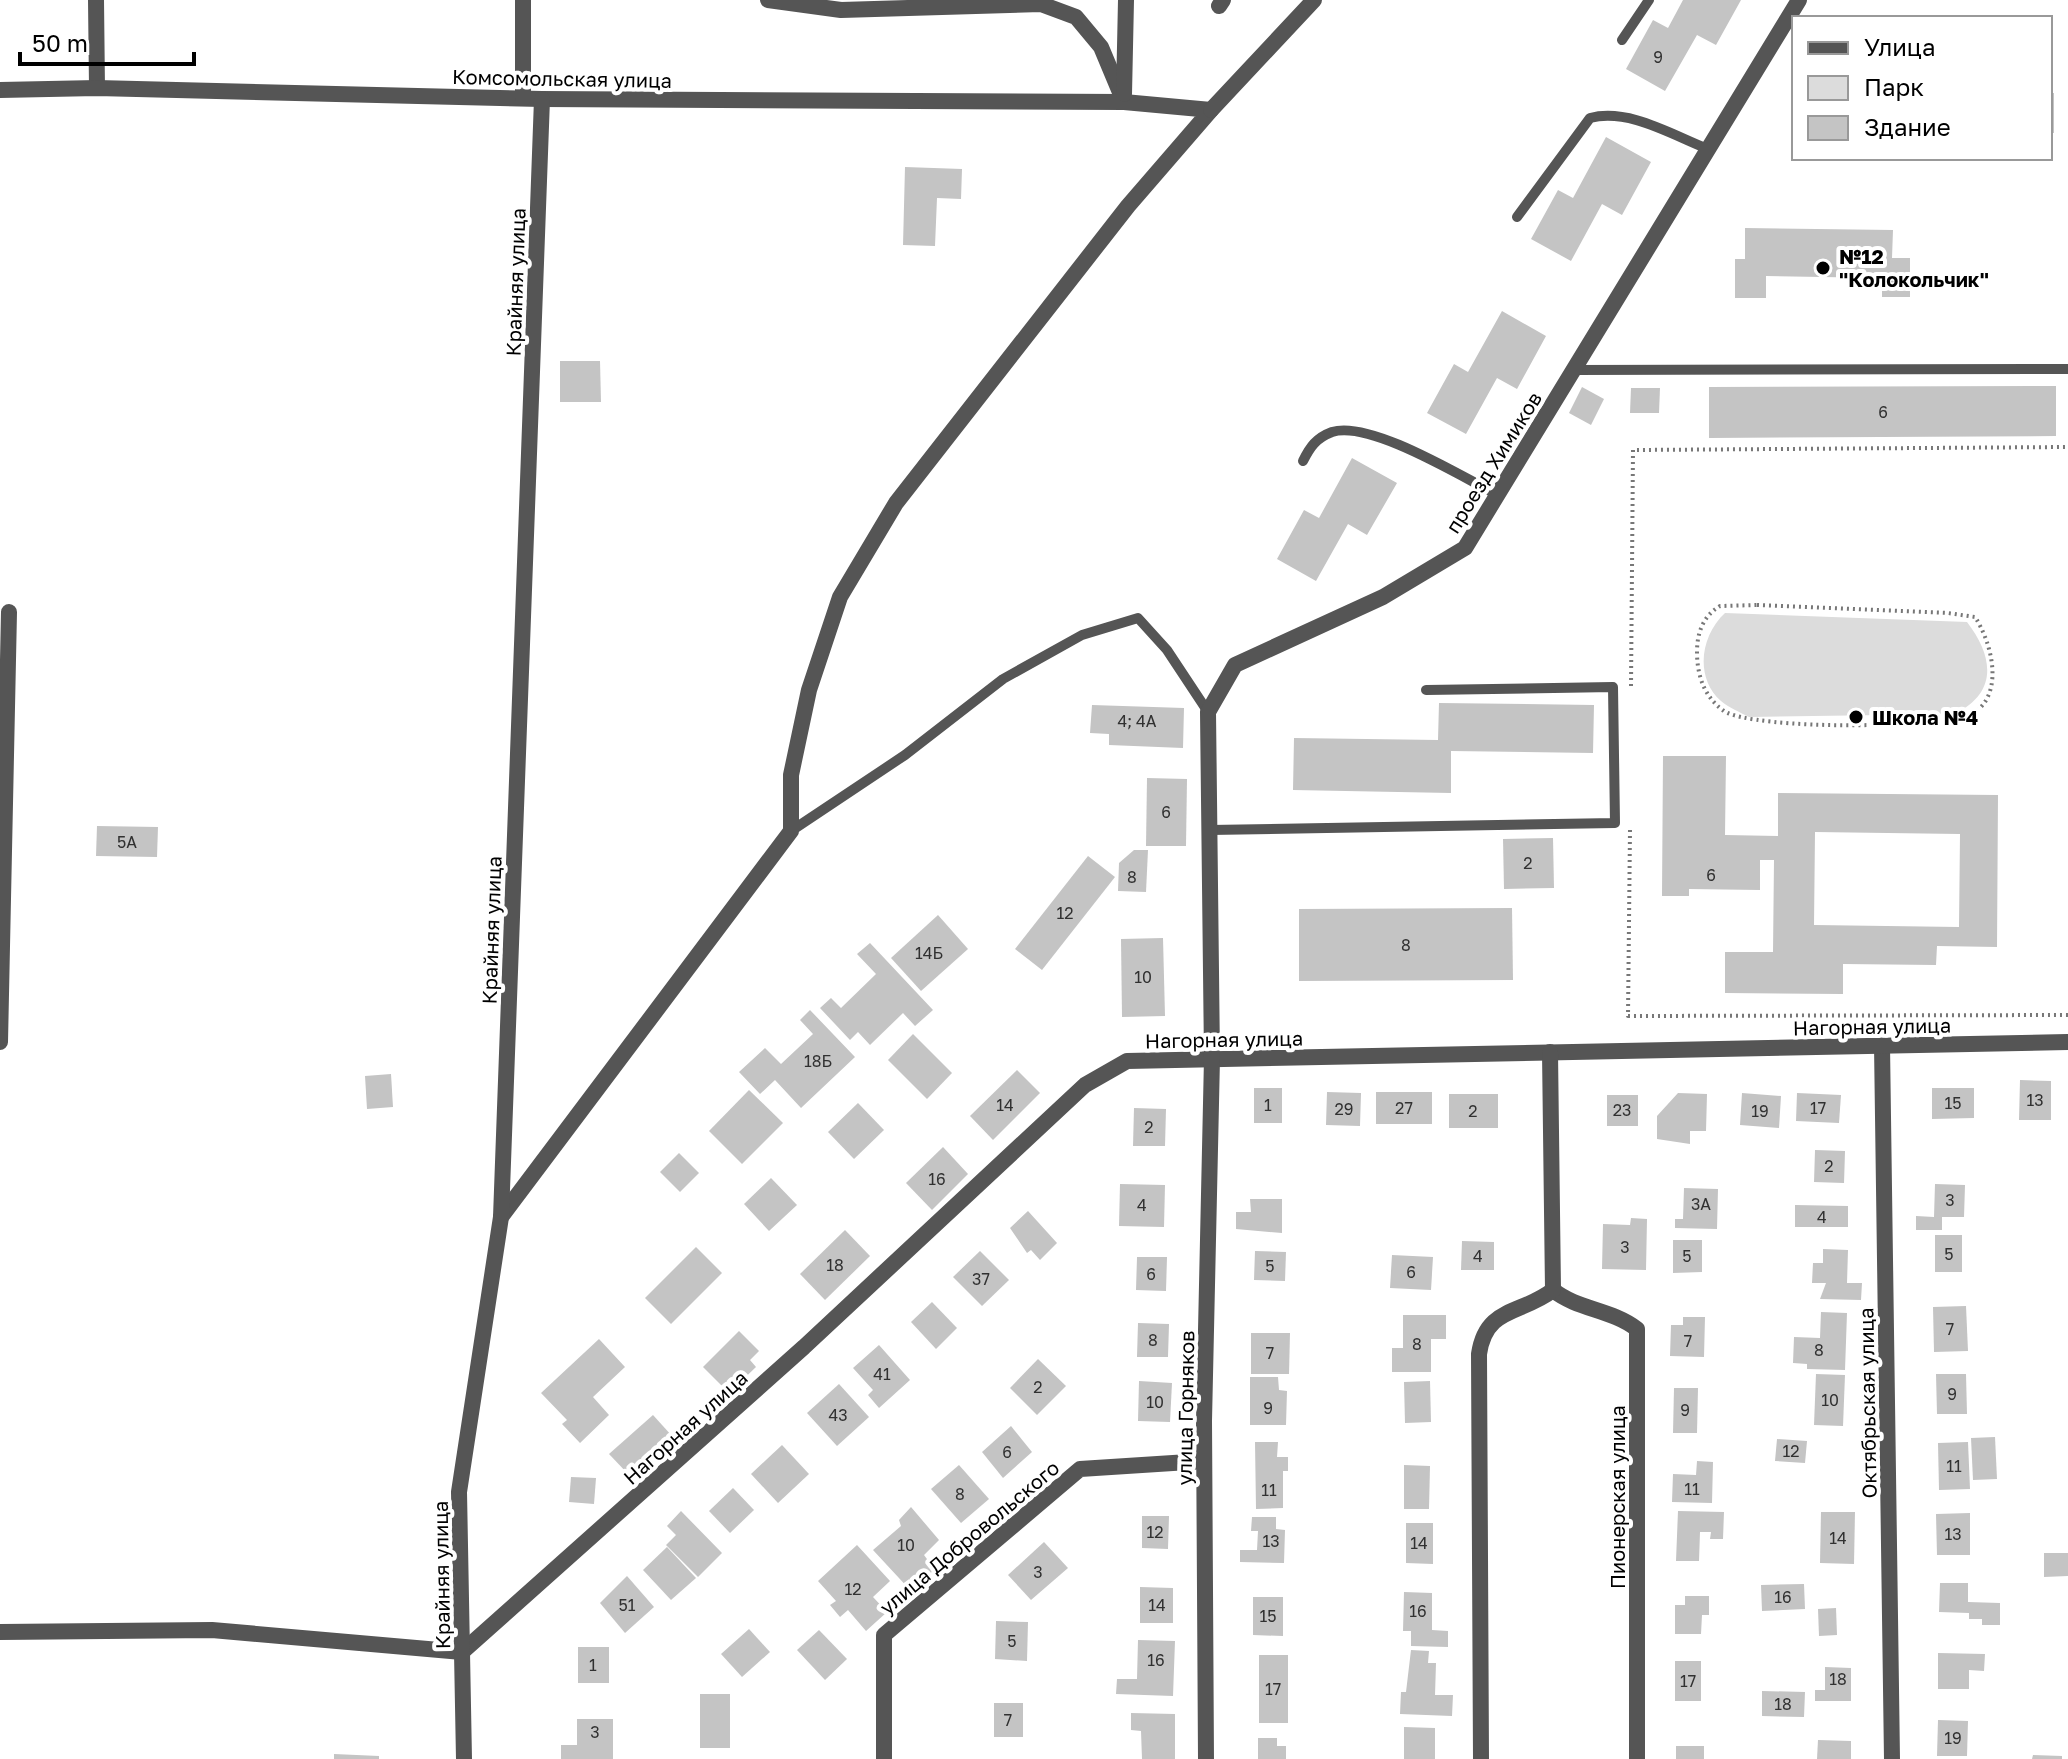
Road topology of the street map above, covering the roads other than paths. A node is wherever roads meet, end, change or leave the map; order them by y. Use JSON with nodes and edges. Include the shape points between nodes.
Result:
{"nodes":[{"id":1,"x":96,"y":0,"type":"edge"},
{"id":2,"x":523,"y":0,"type":"edge"},
{"id":3,"x":768,"y":0,"type":"edge"},
{"id":4,"x":1126,"y":0,"type":"edge"},
{"id":5,"x":1314,"y":0,"type":"edge"},
{"id":6,"x":1649,"y":0,"type":"edge"},
{"id":7,"x":1799,"y":0,"type":"edge"},
{"id":8,"x":1622,"y":40,"type":"dead end"},
{"id":9,"x":97,"y":88,"type":"junction"},
{"id":10,"x":0,"y":90,"type":"edge"},
{"id":11,"x":523,"y":98,"type":"junction"},
{"id":12,"x":542,"y":99,"type":"junction"},
{"id":13,"x":1124,"y":102,"type":"junction"},
{"id":14,"x":1211,"y":110,"type":"junction"},
{"id":15,"x":1708,"y":149,"type":"junction"},
{"id":16,"x":1517,"y":217,"type":"dead end"},
{"id":17,"x":2068,"y":369,"type":"edge"},
{"id":18,"x":1574,"y":370,"type":"junction"},
{"id":19,"x":1303,"y":461,"type":"dead end"},
{"id":20,"x":1498,"y":495,"type":"junction"},
{"id":21,"x":9,"y":612,"type":"dead end"},
{"id":22,"x":1426,"y":690,"type":"dead end"},
{"id":23,"x":1208,"y":712,"type":"junction"},
{"id":24,"x":1210,"y":830,"type":"junction"},
{"id":25,"x":791,"y":831,"type":"junction"},
{"id":26,"x":0,"y":1042,"type":"edge"},
{"id":27,"x":2068,"y":1042,"type":"edge"},
{"id":28,"x":1882,"y":1045,"type":"junction"},
{"id":29,"x":1550,"y":1052,"type":"junction"},
{"id":30,"x":1212,"y":1058,"type":"junction"},
{"id":31,"x":501,"y":1217,"type":"junction"},
{"id":32,"x":1553,"y":1290,"type":"junction"},
{"id":33,"x":1204,"y":1461,"type":"junction"},
{"id":34,"x":0,"y":1632,"type":"edge"},
{"id":35,"x":462,"y":1652,"type":"junction"},
{"id":36,"x":464,"y":1759,"type":"edge"},
{"id":37,"x":884,"y":1759,"type":"edge"},
{"id":38,"x":1206,"y":1759,"type":"edge"},
{"id":39,"x":1481,"y":1759,"type":"edge"},
{"id":40,"x":1637,"y":1759,"type":"edge"},
{"id":41,"x":1892,"y":1759,"type":"edge"}],
"edges":[{"from":1,"to":9,"type":"street"},
{"from":2,"to":11,"type":"street"},
{"from":3,"to":13,"type":"street","via":[[841,10],[1041,4],[1076,17],[1101,47]]},
{"from":4,"to":13,"type":"street"},
{"from":5,"to":14,"type":"street"},
{"from":6,"to":8,"type":"lane"},
{"from":7,"to":15,"type":"street","name":"проезд Химиков"},
{"from":9,"to":10,"type":"street","name":"Комсомольская улица"},
{"from":9,"to":11,"type":"street","name":"Комсомольская улица"},
{"from":11,"to":12,"type":"street","name":"Комсомольская улица"},
{"from":12,"to":13,"type":"street","name":"Комсомольская улица"},
{"from":12,"to":31,"type":"street","name":"Крайняя улица"},
{"from":13,"to":14,"type":"street","name":"Комсомольская улица"},
{"from":14,"to":25,"type":"street","via":[[1128,206],[896,503],[840,597],[809,690],[791,775]]},
{"from":15,"to":16,"type":"lane","via":[[1623,116],[1590,118]]},
{"from":15,"to":18,"type":"street","name":"проезд Химиков"},
{"from":17,"to":18,"type":"lane"},
{"from":18,"to":20,"type":"street","name":"проезд Химиков"},
{"from":19,"to":20,"type":"lane","via":[[1312,443],[1334,431],[1357,433],[1392,441]]},
{"from":20,"to":23,"type":"street","name":"проезд Химиков","via":[[1465,548],[1383,597],[1235,665]]},
{"from":21,"to":26,"type":"street"},
{"from":22,"to":24,"type":"lane","via":[[1613,687],[1615,823]]},
{"from":23,"to":24,"type":"street"},
{"from":23,"to":25,"type":"lane","via":[[1167,650],[1138,618],[1082,635],[1003,679],[905,755]]},
{"from":24,"to":30,"type":"street"},
{"from":25,"to":31,"type":"street"},
{"from":27,"to":28,"type":"street","name":"Нагорная улица"},
{"from":28,"to":29,"type":"street","name":"Нагорная улица"},
{"from":28,"to":41,"type":"street","name":"Октябрьская улица"},
{"from":29,"to":30,"type":"street","name":"Нагорная улица"},
{"from":29,"to":32,"type":"street"},
{"from":30,"to":33,"type":"street","name":"улица Горняков"},
{"from":30,"to":35,"type":"street","name":"Нагорная улица","via":[[1127,1061],[1085,1085],[804,1347]]},
{"from":31,"to":35,"type":"street","name":"Крайняя улица","via":[[459,1492]]},
{"from":32,"to":39,"type":"street","via":[[1489,1323],[1480,1345]]},
{"from":32,"to":40,"type":"street","name":"Пионерская улица","via":[[1567,1301],[1612,1313],[1637,1329]]},
{"from":33,"to":37,"type":"street","name":"улица Добровольского","via":[[1080,1469],[884,1635]]},
{"from":33,"to":38,"type":"street","name":"улица Горняков"},
{"from":34,"to":35,"type":"street","via":[[212,1630]]},
{"from":35,"to":36,"type":"street","name":"Крайняя улица"}]}
